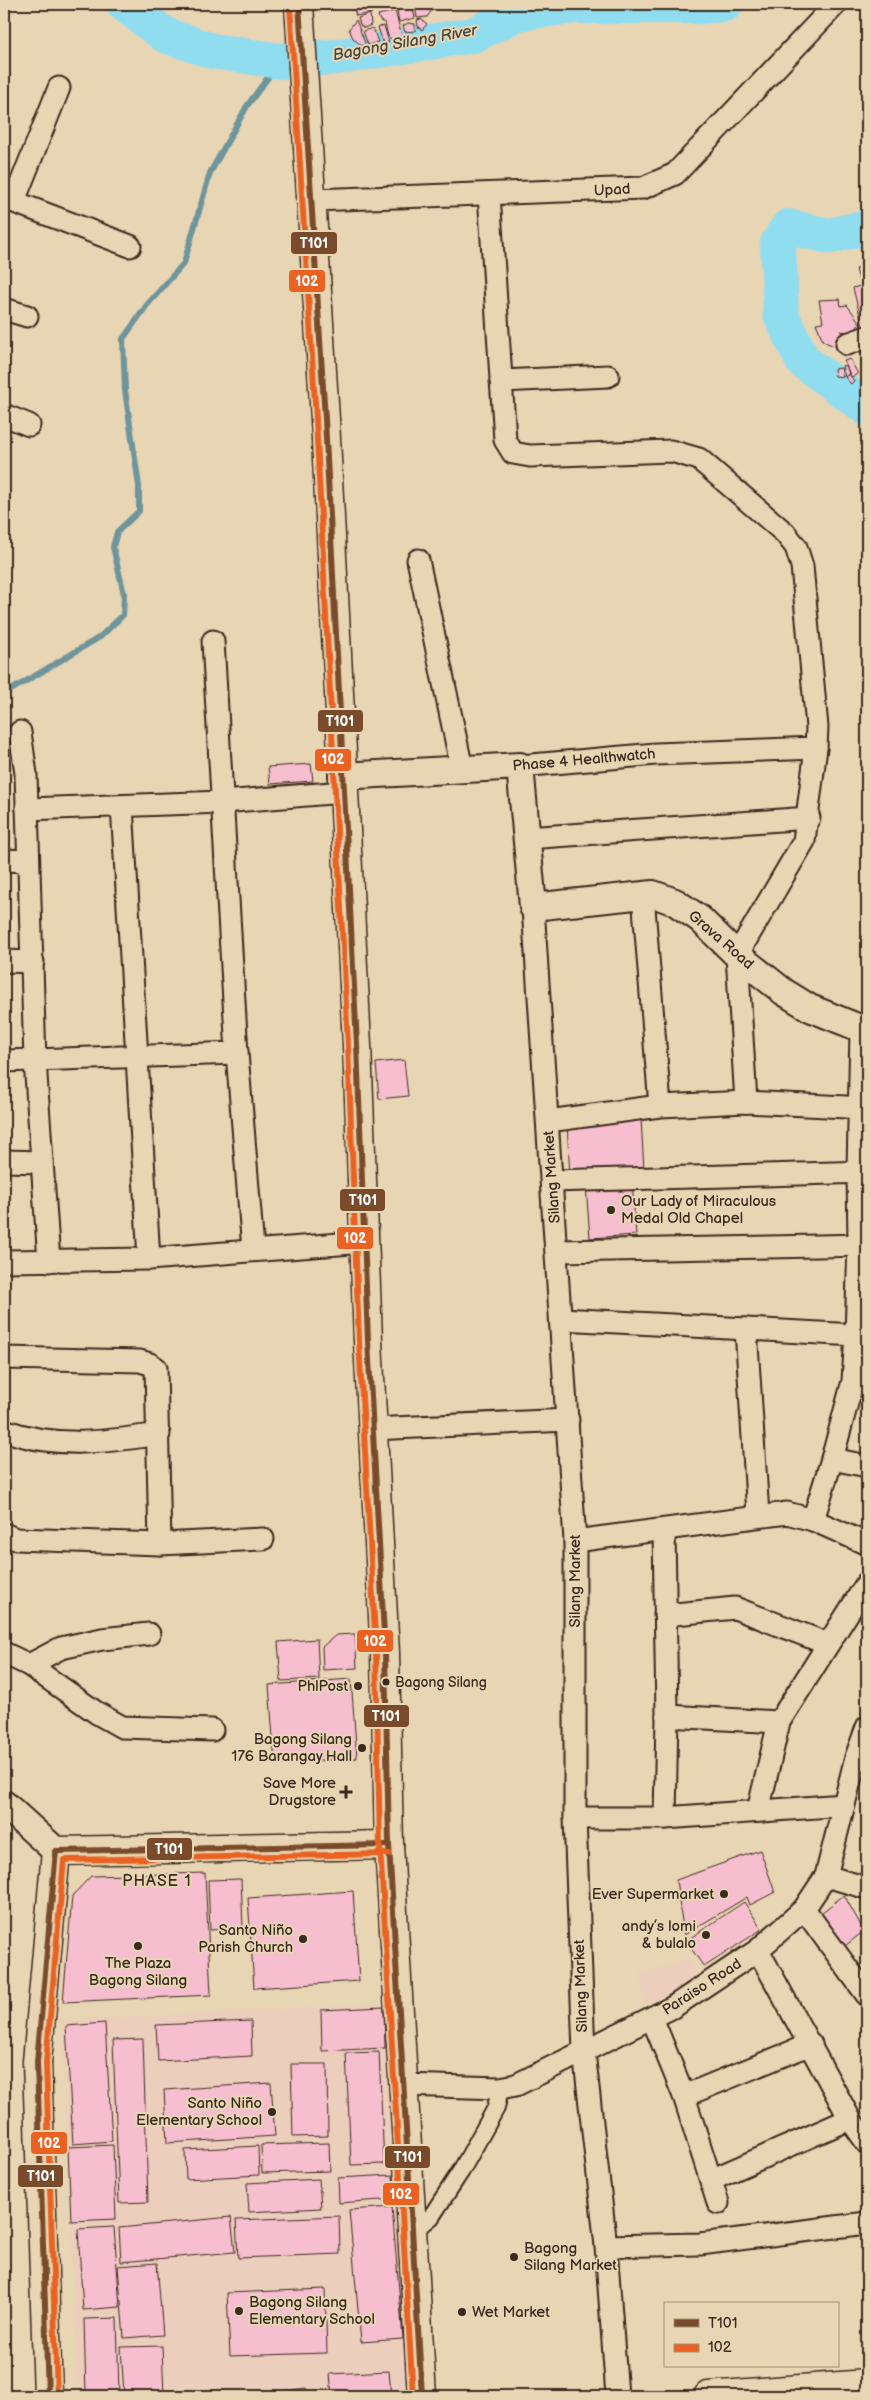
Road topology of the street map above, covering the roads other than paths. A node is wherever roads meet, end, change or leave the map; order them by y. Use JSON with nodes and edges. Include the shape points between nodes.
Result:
{"nodes":[{"id":1,"x":299,"y":4,"type":"edge"},
{"id":2,"x":836,"y":4,"type":"edge"},
{"id":3,"x":59,"y":88,"type":"dead end"},
{"id":4,"x":489,"y":194,"type":"junction"},
{"id":5,"x":9,"y":200,"type":"edge"},
{"id":6,"x":313,"y":200,"type":"junction"},
{"id":7,"x":130,"y":246,"type":"dead end"},
{"id":8,"x":4,"y":308,"type":"edge"},
{"id":9,"x":27,"y":316,"type":"dead end"},
{"id":10,"x":867,"y":337,"type":"edge"},
{"id":11,"x":847,"y":344,"type":"dead end"},
{"id":12,"x":608,"y":376,"type":"dead end"},
{"id":13,"x":501,"y":381,"type":"junction"},
{"id":14,"x":4,"y":415,"type":"edge"},
{"id":15,"x":29,"y":425,"type":"dead end"},
{"id":16,"x":418,"y":560,"type":"dead end"},
{"id":17,"x":213,"y":641,"type":"dead end"},
{"id":18,"x":20,"y":732,"type":"dead end"},
{"id":19,"x":816,"y":742,"type":"junction"},
{"id":20,"x":520,"y":766,"type":"junction"},
{"id":21,"x":462,"y":769,"type":"junction"},
{"id":22,"x":342,"y":784,"type":"junction"},
{"id":23,"x":223,"y":802,"type":"junction"},
{"id":24,"x":122,"y":806,"type":"junction"},
{"id":25,"x":27,"y":809,"type":"junction"},
{"id":26,"x":809,"y":818,"type":"junction"},
{"id":27,"x":527,"y":838,"type":"junction"},
{"id":28,"x":4,"y":860,"type":"edge"},
{"id":29,"x":27,"y":861,"type":"junction"},
{"id":30,"x":643,"y":895,"type":"junction"},
{"id":31,"x":533,"y":906,"type":"junction"},
{"id":32,"x":737,"y":955,"type":"junction"},
{"id":33,"x":4,"y":962,"type":"edge"},
{"id":34,"x":33,"y":962,"type":"junction"},
{"id":35,"x":864,"y":1030,"type":"edge"},
{"id":36,"x":237,"y":1053,"type":"junction"},
{"id":37,"x":136,"y":1058,"type":"junction"},
{"id":38,"x":4,"y":1061,"type":"edge"},
{"id":39,"x":35,"y":1061,"type":"junction"},
{"id":40,"x":746,"y":1102,"type":"junction"},
{"id":41,"x":660,"y":1106,"type":"junction"},
{"id":42,"x":863,"y":1108,"type":"edge"},
{"id":43,"x":548,"y":1121,"type":"junction"},
{"id":44,"x":4,"y":1161,"type":"edge"},
{"id":45,"x":42,"y":1162,"type":"junction"},
{"id":46,"x":862,"y":1172,"type":"edge"},
{"id":47,"x":552,"y":1181,"type":"junction"},
{"id":48,"x":364,"y":1242,"type":"junction"},
{"id":49,"x":863,"y":1245,"type":"edge"},
{"id":50,"x":253,"y":1250,"type":"junction"},
{"id":51,"x":557,"y":1251,"type":"junction"},
{"id":52,"x":149,"y":1259,"type":"junction"},
{"id":53,"x":4,"y":1261,"type":"edge"},
{"id":54,"x":49,"y":1261,"type":"junction"},
{"id":55,"x":561,"y":1319,"type":"junction"},
{"id":56,"x":746,"y":1329,"type":"junction"},
{"id":57,"x":856,"y":1335,"type":"junction"},
{"id":58,"x":4,"y":1358,"type":"edge"},
{"id":59,"x":568,"y":1420,"type":"junction"},
{"id":60,"x":372,"y":1428,"type":"junction"},
{"id":61,"x":4,"y":1430,"type":"edge"},
{"id":62,"x":159,"y":1434,"type":"junction"},
{"id":63,"x":832,"y":1459,"type":"junction"},
{"id":64,"x":867,"y":1466,"type":"edge"},
{"id":65,"x":758,"y":1515,"type":"junction"},
{"id":66,"x":813,"y":1520,"type":"junction"},
{"id":67,"x":664,"y":1530,"type":"junction"},
{"id":68,"x":4,"y":1534,"type":"edge"},
{"id":69,"x":262,"y":1539,"type":"dead end"},
{"id":70,"x":575,"y":1541,"type":"junction"},
{"id":71,"x":160,"y":1544,"type":"junction"},
{"id":72,"x":867,"y":1544,"type":"edge"},
{"id":73,"x":867,"y":1583,"type":"edge"},
{"id":74,"x":665,"y":1615,"type":"junction"},
{"id":75,"x":149,"y":1634,"type":"dead end"},
{"id":76,"x":828,"y":1644,"type":"junction"},
{"id":77,"x":4,"y":1653,"type":"edge"},
{"id":78,"x":28,"y":1665,"type":"junction"},
{"id":79,"x":667,"y":1716,"type":"junction"},
{"id":80,"x":779,"y":1722,"type":"junction"},
{"id":81,"x":867,"y":1727,"type":"edge"},
{"id":82,"x":212,"y":1730,"type":"dead end"},
{"id":83,"x":4,"y":1804,"type":"edge"},
{"id":84,"x":844,"y":1805,"type":"junction"},
{"id":85,"x":758,"y":1811,"type":"junction"},
{"id":86,"x":575,"y":1818,"type":"junction"},
{"id":87,"x":664,"y":1818,"type":"junction"},
{"id":88,"x":389,"y":1845,"type":"junction"},
{"id":89,"x":56,"y":1851,"type":"junction"},
{"id":90,"x":826,"y":1876,"type":"junction"},
{"id":91,"x":867,"y":1888,"type":"edge"},
{"id":92,"x":804,"y":1909,"type":"junction"},
{"id":93,"x":758,"y":1950,"type":"junction"},
{"id":94,"x":867,"y":1995,"type":"edge"},
{"id":95,"x":652,"y":2018,"type":"junction"},
{"id":96,"x":810,"y":2044,"type":"junction"},
{"id":97,"x":584,"y":2052,"type":"junction"},
{"id":98,"x":404,"y":2085,"type":"junction"},
{"id":99,"x":500,"y":2088,"type":"junction"},
{"id":100,"x":684,"y":2096,"type":"junction"},
{"id":101,"x":850,"y":2119,"type":"junction"},
{"id":102,"x":867,"y":2143,"type":"edge"},
{"id":103,"x":711,"y":2180,"type":"junction"},
{"id":104,"x":718,"y":2203,"type":"dead end"},
{"id":105,"x":867,"y":2223,"type":"edge"},
{"id":106,"x":413,"y":2227,"type":"junction"},
{"id":107,"x":606,"y":2246,"type":"junction"},
{"id":108,"x":867,"y":2384,"type":"edge"},
{"id":109,"x":48,"y":2396,"type":"edge"},
{"id":110,"x":422,"y":2396,"type":"edge"},
{"id":111,"x":618,"y":2396,"type":"edge"},
{"id":112,"x":708,"y":2396,"type":"edge"}],
"edges":[{"from":1,"to":6,"type":"main road"},
{"from":2,"to":4,"type":"street","name":"Upad","via":[[675,174],[643,188]]},
{"from":3,"to":5,"type":"street"},
{"from":4,"to":6,"type":"street","name":"Upad"},
{"from":4,"to":13,"type":"street"},
{"from":5,"to":7,"type":"street"},
{"from":6,"to":22,"type":"main road"},
{"from":8,"to":9,"type":"street"},
{"from":10,"to":11,"type":"street"},
{"from":12,"to":13,"type":"street"},
{"from":13,"to":19,"type":"street","via":[[505,440],[513,453],[530,456],[671,451],[699,459],[785,533],[796,547],[802,566]]},
{"from":14,"to":15,"type":"street"},
{"from":16,"to":21,"type":"street"},
{"from":17,"to":23,"type":"street"},
{"from":18,"to":25,"type":"street"},
{"from":19,"to":20,"type":"street","name":"Phase 4 Healthwatch"},
{"from":19,"to":26,"type":"street"},
{"from":20,"to":21,"type":"street","name":"Phase 4 Healthwatch"},
{"from":20,"to":27,"type":"street","name":"Silang Market"},
{"from":21,"to":22,"type":"street","name":"Phase 4 Healthwatch"},
{"from":22,"to":23,"type":"street"},
{"from":22,"to":48,"type":"main road"},
{"from":23,"to":24,"type":"street"},
{"from":23,"to":36,"type":"street"},
{"from":24,"to":25,"type":"street"},
{"from":24,"to":37,"type":"street"},
{"from":25,"to":29,"type":"street"},
{"from":26,"to":27,"type":"street"},
{"from":26,"to":32,"type":"street","via":[[800,850]]},
{"from":27,"to":31,"type":"street","name":"Silang Market"},
{"from":28,"to":29,"type":"street"},
{"from":29,"to":34,"type":"street"},
{"from":30,"to":31,"type":"street","name":"Grava Road"},
{"from":30,"to":32,"type":"street","name":"Grava Road","via":[[653,894],[675,902],[700,919]]},
{"from":30,"to":41,"type":"street"},
{"from":31,"to":43,"type":"street","name":"Silang Market"},
{"from":32,"to":35,"type":"street","name":"Grava Road","via":[[810,1008]]},
{"from":32,"to":40,"type":"street"},
{"from":33,"to":34,"type":"street"},
{"from":34,"to":39,"type":"street"},
{"from":35,"to":42,"type":"street"},
{"from":36,"to":37,"type":"street"},
{"from":36,"to":50,"type":"street"},
{"from":37,"to":39,"type":"street"},
{"from":37,"to":52,"type":"street"},
{"from":38,"to":39,"type":"street"},
{"from":39,"to":45,"type":"street"},
{"from":40,"to":41,"type":"street"},
{"from":40,"to":42,"type":"street"},
{"from":41,"to":43,"type":"street"},
{"from":42,"to":46,"type":"street"},
{"from":43,"to":47,"type":"street","name":"Silang Market"},
{"from":44,"to":45,"type":"street"},
{"from":45,"to":54,"type":"street"},
{"from":46,"to":47,"type":"street"},
{"from":46,"to":49,"type":"street"},
{"from":47,"to":51,"type":"street","name":"Silang Market"},
{"from":48,"to":50,"type":"street"},
{"from":48,"to":60,"type":"main road"},
{"from":49,"to":51,"type":"street"},
{"from":49,"to":57,"type":"street"},
{"from":50,"to":52,"type":"street"},
{"from":51,"to":55,"type":"street","name":"Silang Market"},
{"from":52,"to":54,"type":"street"},
{"from":53,"to":54,"type":"street"},
{"from":55,"to":56,"type":"street"},
{"from":55,"to":59,"type":"street","name":"Silang Market"},
{"from":56,"to":57,"type":"street"},
{"from":56,"to":65,"type":"street"},
{"from":57,"to":63,"type":"street","via":[[852,1381]]},
{"from":58,"to":62,"type":"street","via":[[140,1361],[150,1364],[156,1368]]},
{"from":59,"to":60,"type":"street"},
{"from":59,"to":70,"type":"street","name":"Silang Market"},
{"from":60,"to":88,"type":"main road","via":[[385,1653]]},
{"from":61,"to":62,"type":"street","via":[[23,1437],[58,1442]]},
{"from":62,"to":71,"type":"street"},
{"from":63,"to":64,"type":"street"},
{"from":63,"to":66,"type":"street"},
{"from":65,"to":66,"type":"street","via":[[787,1513]]},
{"from":65,"to":67,"type":"street"},
{"from":66,"to":72,"type":"street"},
{"from":67,"to":70,"type":"street"},
{"from":67,"to":74,"type":"street"},
{"from":68,"to":71,"type":"street","via":[[16,1539]]},
{"from":69,"to":71,"type":"street"},
{"from":70,"to":86,"type":"street","name":"Silang Market"},
{"from":73,"to":76,"type":"street"},
{"from":74,"to":76,"type":"street","via":[[735,1608]]},
{"from":74,"to":79,"type":"street"},
{"from":75,"to":78,"type":"street","via":[[61,1648]]},
{"from":76,"to":80,"type":"street"},
{"from":77,"to":78,"type":"street"},
{"from":78,"to":82,"type":"street","via":[[97,1713],[122,1726]]},
{"from":79,"to":80,"type":"street"},
{"from":79,"to":87,"type":"street"},
{"from":80,"to":85,"type":"street"},
{"from":81,"to":84,"type":"street","name":"Paraiso Road"},
{"from":83,"to":89,"type":"street"},
{"from":84,"to":85,"type":"street"},
{"from":84,"to":90,"type":"street","name":"Paraiso Road"},
{"from":85,"to":87,"type":"street"},
{"from":86,"to":87,"type":"street"},
{"from":86,"to":97,"type":"street","name":"Silang Market"},
{"from":88,"to":89,"type":"main road"},
{"from":88,"to":98,"type":"main road"},
{"from":89,"to":109,"type":"main road","via":[[37,2062]]},
{"from":90,"to":91,"type":"street"},
{"from":90,"to":92,"type":"street","name":"Paraiso Road"},
{"from":92,"to":93,"type":"street","name":"Paraiso Road"},
{"from":92,"to":94,"type":"street"},
{"from":93,"to":95,"type":"street","name":"Paraiso Road"},
{"from":93,"to":96,"type":"street"},
{"from":95,"to":97,"type":"street","name":"Paraiso Road"},
{"from":95,"to":100,"type":"street"},
{"from":96,"to":100,"type":"street"},
{"from":96,"to":101,"type":"street"},
{"from":97,"to":99,"type":"street","name":"Paraiso Road","via":[[516,2085]]},
{"from":97,"to":107,"type":"street","name":"Silang Market"},
{"from":98,"to":99,"type":"street","name":"Paraiso Road"},
{"from":98,"to":106,"type":"main road"},
{"from":99,"to":106,"type":"street","via":[[494,2114],[461,2171],[431,2217]]},
{"from":100,"to":103,"type":"street"},
{"from":101,"to":102,"type":"street"},
{"from":101,"to":103,"type":"street"},
{"from":103,"to":104,"type":"street"},
{"from":105,"to":107,"type":"street","via":[[700,2244]]},
{"from":106,"to":110,"type":"main road"},
{"from":107,"to":111,"type":"street","name":"Silang Market"},
{"from":108,"to":112,"type":"main road"}]}
